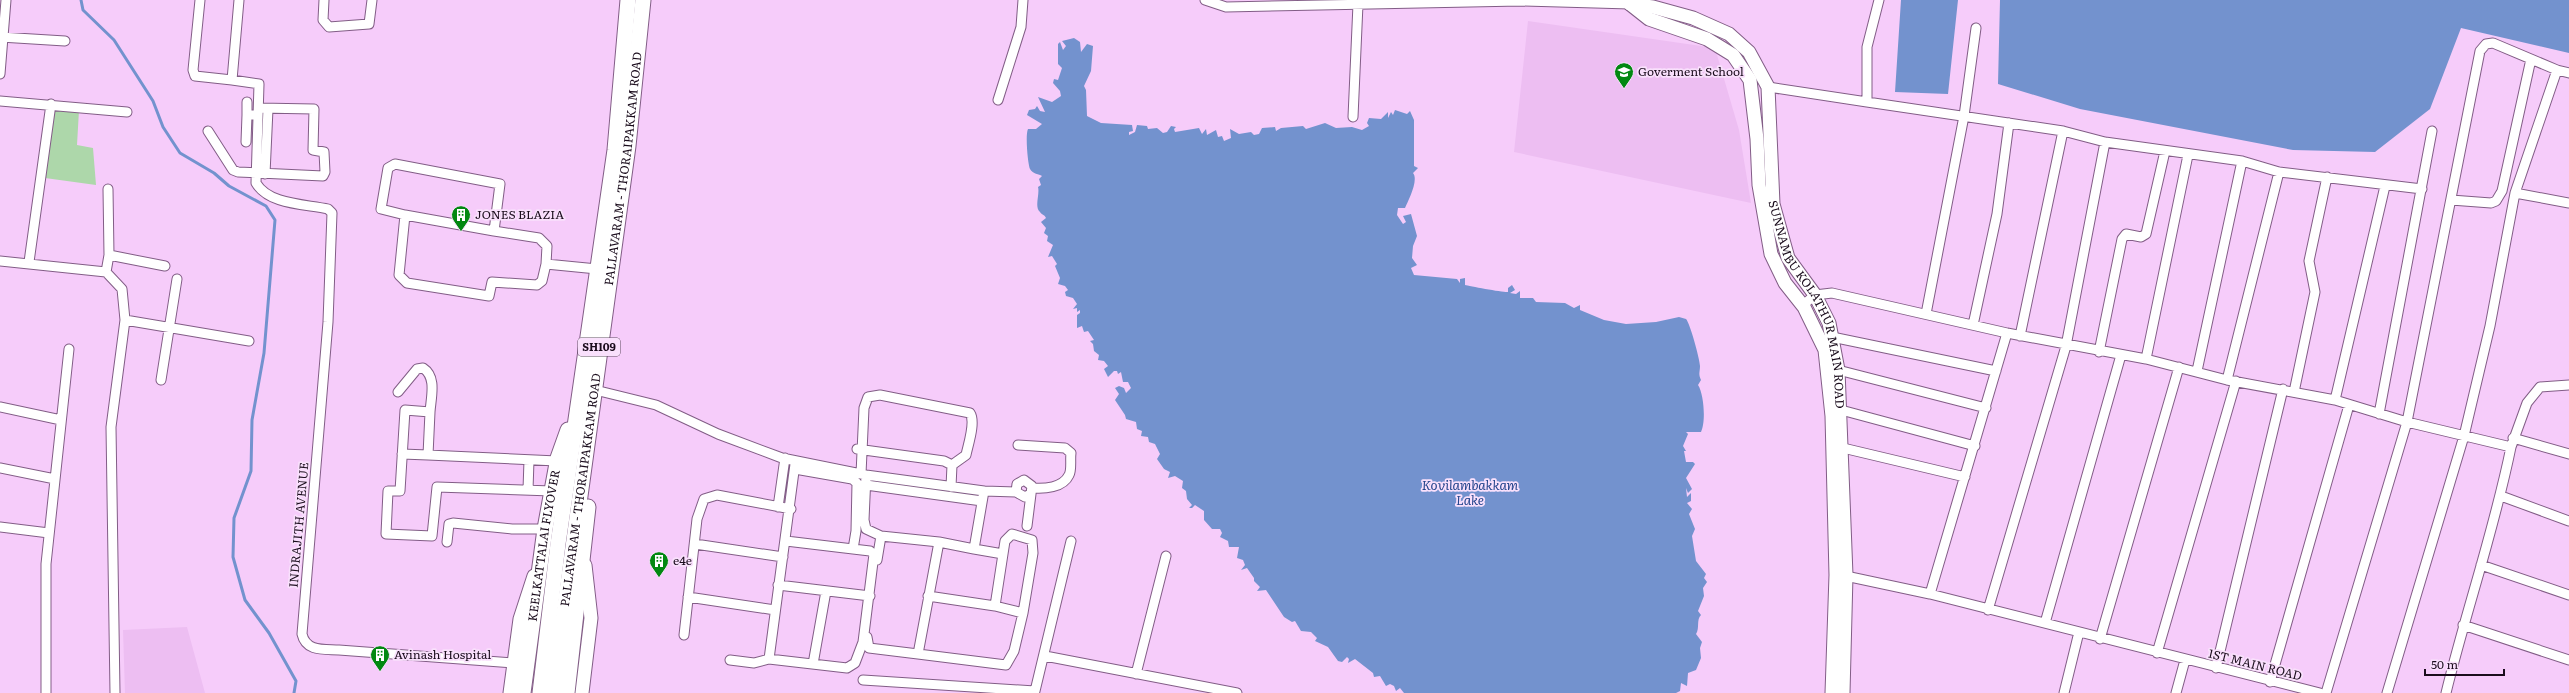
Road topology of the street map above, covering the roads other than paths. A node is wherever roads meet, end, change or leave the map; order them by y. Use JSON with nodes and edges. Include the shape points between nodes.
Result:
{"nodes":[{"id":1,"x":6,"y":0,"type":"edge"},
{"id":2,"x":200,"y":0,"type":"edge"},
{"id":3,"x":238,"y":0,"type":"edge"},
{"id":4,"x":324,"y":0,"type":"edge"},
{"id":5,"x":372,"y":0,"type":"edge"},
{"id":6,"x":628,"y":0,"type":"edge"},
{"id":7,"x":643,"y":0,"type":"edge"},
{"id":8,"x":1023,"y":0,"type":"edge"},
{"id":9,"x":1205,"y":0,"type":"edge"},
{"id":10,"x":1879,"y":0,"type":"edge"},
{"id":11,"x":1630,"y":2,"type":"edge"},
{"id":12,"x":1361,"y":3,"type":"edge"},
{"id":13,"x":1655,"y":4,"type":"edge"},
{"id":14,"x":1976,"y":28,"type":"dead end"},
{"id":15,"x":2,"y":37,"type":"edge"},
{"id":16,"x":65,"y":41,"type":"dead end"},
{"id":17,"x":2530,"y":59,"type":"junction"},
{"id":18,"x":2557,"y":70,"type":"junction"},
{"id":19,"x":2569,"y":73,"type":"edge"},
{"id":20,"x":0,"y":74,"type":"edge"},
{"id":21,"x":232,"y":80,"type":"junction"},
{"id":22,"x":1768,"y":87,"type":"junction"},
{"id":23,"x":0,"y":100,"type":"edge"},
{"id":24,"x":998,"y":100,"type":"dead end"},
{"id":25,"x":247,"y":102,"type":"dead end"},
{"id":26,"x":1867,"y":102,"type":"junction"},
{"id":27,"x":51,"y":104,"type":"junction"},
{"id":28,"x":262,"y":111,"type":"junction"},
{"id":29,"x":126,"y":112,"type":"dead end"},
{"id":30,"x":247,"y":115,"type":"junction"},
{"id":31,"x":1964,"y":116,"type":"junction"},
{"id":32,"x":1353,"y":117,"type":"dead end"},
{"id":33,"x":2009,"y":123,"type":"junction"},
{"id":34,"x":2062,"y":130,"type":"junction"},
{"id":35,"x":208,"y":131,"type":"dead end"},
{"id":36,"x":2432,"y":131,"type":"dead end"},
{"id":37,"x":246,"y":142,"type":"dead end"},
{"id":38,"x":2105,"y":142,"type":"junction"},
{"id":39,"x":2165,"y":151,"type":"junction"},
{"id":40,"x":2188,"y":155,"type":"junction"},
{"id":41,"x":2242,"y":161,"type":"junction"},
{"id":42,"x":2279,"y":172,"type":"junction"},
{"id":43,"x":255,"y":174,"type":"junction"},
{"id":44,"x":265,"y":174,"type":"junction"},
{"id":45,"x":2327,"y":177,"type":"junction"},
{"id":46,"x":2385,"y":186,"type":"junction"},
{"id":47,"x":108,"y":189,"type":"dead end"},
{"id":48,"x":2422,"y":189,"type":"junction"},
{"id":49,"x":2515,"y":193,"type":"junction"},
{"id":50,"x":2451,"y":200,"type":"junction"},
{"id":51,"x":2569,"y":203,"type":"edge"},
{"id":52,"x":405,"y":215,"type":"junction"},
{"id":53,"x":494,"y":231,"type":"junction"},
{"id":54,"x":109,"y":255,"type":"junction"},
{"id":55,"x":0,"y":261,"type":"edge"},
{"id":56,"x":29,"y":262,"type":"junction"},
{"id":57,"x":546,"y":264,"type":"junction"},
{"id":58,"x":165,"y":266,"type":"dead end"},
{"id":59,"x":597,"y":268,"type":"junction"},
{"id":60,"x":106,"y":272,"type":"junction"},
{"id":61,"x":177,"y":279,"type":"dead end"},
{"id":62,"x":1815,"y":295,"type":"junction"},
{"id":63,"x":1802,"y":305,"type":"junction"},
{"id":64,"x":1926,"y":314,"type":"junction"},
{"id":65,"x":125,"y":320,"type":"junction"},
{"id":66,"x":1973,"y":324,"type":"junction"},
{"id":67,"x":169,"y":326,"type":"junction"},
{"id":68,"x":2007,"y":333,"type":"junction"},
{"id":69,"x":2020,"y":336,"type":"junction"},
{"id":70,"x":1832,"y":337,"type":"junction"},
{"id":71,"x":249,"y":341,"type":"dead end"},
{"id":72,"x":2066,"y":346,"type":"junction"},
{"id":73,"x":69,"y":349,"type":"dead end"},
{"id":74,"x":2099,"y":352,"type":"junction"},
{"id":75,"x":2121,"y":355,"type":"junction"},
{"id":76,"x":2146,"y":359,"type":"junction"},
{"id":77,"x":2179,"y":366,"type":"junction"},
{"id":78,"x":1838,"y":370,"type":"junction"},
{"id":79,"x":1996,"y":371,"type":"junction"},
{"id":80,"x":2197,"y":371,"type":"junction"},
{"id":81,"x":162,"y":380,"type":"dead end"},
{"id":82,"x":2231,"y":380,"type":"junction"},
{"id":83,"x":2569,"y":384,"type":"edge"},
{"id":84,"x":2283,"y":389,"type":"junction"},
{"id":85,"x":398,"y":392,"type":"dead end"},
{"id":86,"x":2294,"y":392,"type":"junction"},
{"id":87,"x":584,"y":393,"type":"junction"},
{"id":88,"x":2335,"y":400,"type":"junction"},
{"id":89,"x":2349,"y":405,"type":"junction"},
{"id":90,"x":0,"y":407,"type":"edge"},
{"id":91,"x":1986,"y":408,"type":"junction"},
{"id":92,"x":1841,"y":410,"type":"junction"},
{"id":93,"x":430,"y":412,"type":"junction"},
{"id":94,"x":2380,"y":414,"type":"junction"},
{"id":95,"x":591,"y":419,"type":"junction"},
{"id":96,"x":61,"y":420,"type":"junction"},
{"id":97,"x":2407,"y":422,"type":"junction"},
{"id":98,"x":2464,"y":436,"type":"junction"},
{"id":99,"x":2513,"y":438,"type":"junction"},
{"id":100,"x":1018,"y":445,"type":"dead end"},
{"id":101,"x":1975,"y":446,"type":"junction"},
{"id":102,"x":2510,"y":447,"type":"junction"},
{"id":103,"x":1843,"y":448,"type":"junction"},
{"id":104,"x":860,"y":450,"type":"junction"},
{"id":105,"x":402,"y":454,"type":"junction"},
{"id":106,"x":2569,"y":454,"type":"edge"},
{"id":107,"x":428,"y":455,"type":"junction"},
{"id":108,"x":785,"y":458,"type":"junction"},
{"id":109,"x":796,"y":459,"type":"junction"},
{"id":110,"x":529,"y":460,"type":"junction"},
{"id":111,"x":557,"y":461,"type":"junction"},
{"id":112,"x":952,"y":465,"type":"junction"},
{"id":113,"x":0,"y":468,"type":"edge"},
{"id":114,"x":794,"y":470,"type":"junction"},
{"id":115,"x":864,"y":474,"type":"junction"},
{"id":116,"x":1966,"y":477,"type":"junction"},
{"id":117,"x":55,"y":479,"type":"junction"},
{"id":118,"x":866,"y":485,"type":"junction"},
{"id":119,"x":951,"y":487,"type":"junction"},
{"id":120,"x":528,"y":490,"type":"junction"},
{"id":121,"x":552,"y":491,"type":"junction"},
{"id":122,"x":984,"y":491,"type":"junction"},
{"id":123,"x":1031,"y":491,"type":"junction"},
{"id":124,"x":1016,"y":492,"type":"junction"},
{"id":125,"x":2501,"y":496,"type":"junction"},
{"id":126,"x":982,"y":501,"type":"junction"},
{"id":127,"x":778,"y":507,"type":"junction"},
{"id":128,"x":790,"y":509,"type":"junction"},
{"id":129,"x":2569,"y":521,"type":"edge"},
{"id":130,"x":1027,"y":526,"type":"dead end"},
{"id":131,"x":0,"y":527,"type":"edge"},
{"id":132,"x":545,"y":530,"type":"junction"},
{"id":133,"x":49,"y":533,"type":"junction"},
{"id":134,"x":881,"y":536,"type":"junction"},
{"id":135,"x":786,"y":541,"type":"junction"},
{"id":136,"x":1071,"y":541,"type":"dead end"},
{"id":137,"x":447,"y":542,"type":"dead end"},
{"id":138,"x":939,"y":542,"type":"junction"},
{"id":139,"x":695,"y":544,"type":"junction"},
{"id":140,"x":584,"y":549,"type":"junction"},
{"id":141,"x":853,"y":549,"type":"junction"},
{"id":142,"x":974,"y":549,"type":"junction"},
{"id":143,"x":542,"y":551,"type":"junction"},
{"id":144,"x":1003,"y":554,"type":"junction"},
{"id":145,"x":1166,"y":556,"type":"dead end"},
{"id":146,"x":784,"y":557,"type":"junction"},
{"id":147,"x":2481,"y":565,"type":"junction"},
{"id":148,"x":1841,"y":575,"type":"junction"},
{"id":149,"x":778,"y":586,"type":"junction"},
{"id":150,"x":826,"y":591,"type":"junction"},
{"id":151,"x":1930,"y":594,"type":"junction"},
{"id":152,"x":2569,"y":595,"type":"edge"},
{"id":153,"x":870,"y":596,"type":"junction"},
{"id":154,"x":928,"y":596,"type":"junction"},
{"id":155,"x":688,"y":597,"type":"junction"},
{"id":156,"x":995,"y":606,"type":"junction"},
{"id":157,"x":775,"y":610,"type":"junction"},
{"id":158,"x":1988,"y":610,"type":"junction"},
{"id":159,"x":1023,"y":613,"type":"junction"},
{"id":160,"x":2045,"y":623,"type":"junction"},
{"id":161,"x":2463,"y":624,"type":"junction"},
{"id":162,"x":2079,"y":632,"type":"junction"},
{"id":163,"x":684,"y":635,"type":"dead end"},
{"id":164,"x":2100,"y":639,"type":"junction"},
{"id":165,"x":2157,"y":653,"type":"junction"},
{"id":166,"x":918,"y":654,"type":"junction"},
{"id":167,"x":1044,"y":656,"type":"junction"},
{"id":168,"x":769,"y":659,"type":"junction"},
{"id":169,"x":730,"y":660,"type":"dead end"},
{"id":170,"x":2184,"y":660,"type":"junction"},
{"id":171,"x":2569,"y":660,"type":"edge"},
{"id":172,"x":514,"y":663,"type":"junction"},
{"id":173,"x":813,"y":664,"type":"junction"},
{"id":174,"x":2216,"y":668,"type":"junction"},
{"id":175,"x":1838,"y":673,"type":"junction"},
{"id":176,"x":1136,"y":674,"type":"junction"},
{"id":177,"x":863,"y":680,"type":"dead end"},
{"id":178,"x":2270,"y":682,"type":"junction"},
{"id":179,"x":1191,"y":689,"type":"edge"},
{"id":180,"x":2284,"y":689,"type":"edge"},
{"id":181,"x":46,"y":693,"type":"edge"},
{"id":182,"x":115,"y":693,"type":"edge"},
{"id":183,"x":510,"y":693,"type":"edge"},
{"id":184,"x":523,"y":693,"type":"edge"},
{"id":185,"x":540,"y":693,"type":"edge"},
{"id":186,"x":553,"y":693,"type":"edge"},
{"id":187,"x":567,"y":693,"type":"edge"},
{"id":188,"x":582,"y":693,"type":"edge"},
{"id":189,"x":1237,"y":693,"type":"edge"},
{"id":190,"x":1832,"y":693,"type":"edge"},
{"id":191,"x":1843,"y":693,"type":"edge"},
{"id":192,"x":2064,"y":693,"type":"edge"},
{"id":193,"x":2176,"y":693,"type":"edge"},
{"id":194,"x":2320,"y":693,"type":"edge"},
{"id":195,"x":2326,"y":693,"type":"edge"},
{"id":196,"x":2386,"y":693,"type":"edge"},
{"id":197,"x":2446,"y":693,"type":"edge"}],
"edges":[{"from":1,"to":15,"type":"street"},
{"from":2,"to":21,"type":"street","via":[[193,70],[195,76]]},
{"from":3,"to":21,"type":"street"},
{"from":4,"to":5,"type":"street","via":[[323,20],[329,27],[369,24]]},
{"from":6,"to":59,"type":"main road","name":"PALLAVARAM - THORAIPAKKAM ROAD","number":"SH109","via":[[615,150]]},
{"from":7,"to":87,"type":"main road","name":"PALLAVARAM - THORAIPAKKAM ROAD","number":"SH109","via":[[628,146]]},
{"from":8,"to":24,"type":"street","via":[[1021,27]]},
{"from":9,"to":12,"type":"street","via":[[1226,7]]},
{"from":10,"to":26,"type":"street","via":[[1867,46]]},
{"from":11,"to":12,"type":"street"},
{"from":11,"to":13,"type":"street","name":"SUNNAMBU KOLATHUR MAIN ROAD"},
{"from":11,"to":63,"type":"street","name":"SUNNAMBU KOLATHUR MAIN ROAD","via":[[1649,19],[1708,39],[1733,55],[1750,80],[1759,185],[1771,254],[1785,283]]},
{"from":12,"to":32,"type":"street"},
{"from":13,"to":22,"type":"street","name":"SUNNAMBU KOLATHUR MAIN ROAD","via":[[1729,34],[1749,52]]},
{"from":14,"to":31,"type":"street"},
{"from":15,"to":16,"type":"street"},
{"from":15,"to":20,"type":"street"},
{"from":17,"to":18,"type":"street"},
{"from":17,"to":50,"type":"street","via":[[2502,191],[2496,201],[2491,203]]},
{"from":17,"to":50,"type":"street","via":[[2493,43],[2486,44],[2480,51]]},
{"from":18,"to":19,"type":"street"},
{"from":18,"to":49,"type":"street"},
{"from":21,"to":28,"type":"street","via":[[259,84]]},
{"from":22,"to":26,"type":"street"},
{"from":22,"to":62,"type":"street","name":"SUNNAMBU KOLATHUR MAIN ROAD","via":[[1773,204],[1788,258]]},
{"from":23,"to":27,"type":"street"},
{"from":25,"to":30,"type":"street"},
{"from":26,"to":31,"type":"street"},
{"from":27,"to":29,"type":"street"},
{"from":27,"to":56,"type":"street"},
{"from":28,"to":30,"type":"street"},
{"from":28,"to":43,"type":"street"},
{"from":28,"to":44,"type":"street"},
{"from":28,"to":44,"type":"street","via":[[314,109],[314,150],[324,152],[325,172],[319,178]]},
{"from":30,"to":37,"type":"street"},
{"from":31,"to":33,"type":"street"},
{"from":31,"to":64,"type":"street"},
{"from":33,"to":34,"type":"street"},
{"from":33,"to":66,"type":"street","via":[[1996,214]]},
{"from":34,"to":38,"type":"street"},
{"from":34,"to":69,"type":"street"},
{"from":35,"to":43,"type":"street","via":[[233,170]]},
{"from":36,"to":48,"type":"street"},
{"from":38,"to":39,"type":"street"},
{"from":38,"to":72,"type":"street"},
{"from":39,"to":40,"type":"street"},
{"from":39,"to":74,"type":"street","via":[[2146,234],[2141,237],[2126,234],[2122,239]]},
{"from":40,"to":41,"type":"street"},
{"from":40,"to":76,"type":"street"},
{"from":41,"to":42,"type":"street"},
{"from":41,"to":80,"type":"street"},
{"from":42,"to":45,"type":"street"},
{"from":42,"to":82,"type":"street"},
{"from":43,"to":44,"type":"street"},
{"from":43,"to":172,"type":"street","name":"INDRAJITH AVENUE","via":[[258,187],[268,194],[281,200],[318,207],[332,213],[332,270],[302,634],[304,643],[310,647],[339,650]]},
{"from":45,"to":46,"type":"street"},
{"from":45,"to":86,"type":"street","via":[[2310,261],[2315,292]]},
{"from":46,"to":48,"type":"street"},
{"from":46,"to":88,"type":"street"},
{"from":47,"to":54,"type":"street"},
{"from":48,"to":94,"type":"street"},
{"from":49,"to":51,"type":"street"},
{"from":49,"to":98,"type":"street","via":[[2490,326]]},
{"from":50,"to":97,"type":"street"},
{"from":52,"to":53,"type":"street"},
{"from":52,"to":53,"type":"street","via":[[381,209],[388,168],[395,164],[500,184]]},
{"from":52,"to":57,"type":"street","via":[[399,275],[407,283],[489,296],[492,282],[537,285],[542,281]]},
{"from":53,"to":57,"type":"street","via":[[539,238],[547,246]]},
{"from":54,"to":58,"type":"street"},
{"from":54,"to":60,"type":"street"},
{"from":55,"to":56,"type":"street"},
{"from":56,"to":60,"type":"street"},
{"from":57,"to":59,"type":"street"},
{"from":59,"to":87,"type":"main road","name":"PALLAVARAM - THORAIPAKKAM ROAD","number":"SH109"},
{"from":60,"to":65,"type":"street","via":[[122,289]]},
{"from":61,"to":67,"type":"street"},
{"from":62,"to":63,"type":"street"},
{"from":62,"to":64,"type":"street","via":[[1832,293]]},
{"from":62,"to":70,"type":"street","name":"SUNNAMBU KOLATHUR MAIN ROAD","via":[[1829,324]]},
{"from":63,"to":148,"type":"street","name":"SUNNAMBU KOLATHUR MAIN ROAD","via":[[1825,350],[1832,416]]},
{"from":64,"to":66,"type":"street"},
{"from":65,"to":67,"type":"street"},
{"from":65,"to":182,"type":"street","via":[[111,428]]},
{"from":66,"to":68,"type":"street"},
{"from":67,"to":71,"type":"street"},
{"from":67,"to":81,"type":"street"},
{"from":68,"to":69,"type":"street"},
{"from":68,"to":79,"type":"street"},
{"from":69,"to":72,"type":"street"},
{"from":70,"to":78,"type":"street","name":"SUNNAMBU KOLATHUR MAIN ROAD"},
{"from":70,"to":79,"type":"street"},
{"from":72,"to":74,"type":"street"},
{"from":72,"to":158,"type":"street"},
{"from":73,"to":96,"type":"street"},
{"from":74,"to":75,"type":"street"},
{"from":75,"to":76,"type":"street"},
{"from":75,"to":160,"type":"street"},
{"from":76,"to":77,"type":"street"},
{"from":77,"to":80,"type":"street"},
{"from":77,"to":164,"type":"street"},
{"from":78,"to":91,"type":"street"},
{"from":78,"to":92,"type":"street","name":"SUNNAMBU KOLATHUR MAIN ROAD"},
{"from":79,"to":91,"type":"street"},
{"from":80,"to":82,"type":"street"},
{"from":82,"to":84,"type":"street"},
{"from":82,"to":165,"type":"street"},
{"from":83,"to":99,"type":"street","via":[[2540,387],[2527,403]]},
{"from":84,"to":86,"type":"street"},
{"from":84,"to":174,"type":"street"},
{"from":85,"to":93,"type":"street","via":[[417,369],[423,368],[432,378]]},
{"from":86,"to":88,"type":"street"},
{"from":87,"to":95,"type":"main road","name":"PALLAVARAM - THORAIPAKKAM ROAD","number":"SH109"},
{"from":87,"to":108,"type":"street","via":[[656,405],[718,434]]},
{"from":87,"to":111,"type":"main road","name":"KEELKATTALAI FLYOVER"},
{"from":87,"to":185,"type":"main road","name":"PALLAVARAM - THORAIPAKKAM ROAD","number":"SH109"},
{"from":88,"to":89,"type":"street"},
{"from":89,"to":94,"type":"street"},
{"from":89,"to":178,"type":"street"},
{"from":90,"to":96,"type":"street"},
{"from":91,"to":101,"type":"street"},
{"from":92,"to":101,"type":"street"},
{"from":92,"to":103,"type":"street","name":"SUNNAMBU KOLATHUR MAIN ROAD"},
{"from":93,"to":105,"type":"street","via":[[405,410]]},
{"from":93,"to":107,"type":"street"},
{"from":94,"to":97,"type":"street"},
{"from":95,"to":140,"type":"main road","via":[[589,498]]},
{"from":95,"to":186,"type":"main road","name":"PALLAVARAM - THORAIPAKKAM ROAD","number":"SH109"},
{"from":96,"to":117,"type":"street"},
{"from":97,"to":98,"type":"street"},
{"from":97,"to":195,"type":"street"},
{"from":98,"to":102,"type":"street"},
{"from":98,"to":196,"type":"street"},
{"from":99,"to":102,"type":"street"},
{"from":99,"to":106,"type":"street"},
{"from":100,"to":123,"type":"street","via":[[1065,448],[1071,453],[1069,475],[1062,482]]},
{"from":101,"to":116,"type":"street"},
{"from":102,"to":125,"type":"street"},
{"from":103,"to":116,"type":"street"},
{"from":103,"to":148,"type":"street","name":"SUNNAMBU KOLATHUR MAIN ROAD"},
{"from":104,"to":112,"type":"street","via":[[944,461]]},
{"from":104,"to":112,"type":"street","via":[[864,408],[868,397],[880,394],[970,413],[972,416],[966,456]]},
{"from":104,"to":115,"type":"street"},
{"from":105,"to":107,"type":"street"},
{"from":105,"to":120,"type":"street","via":[[400,491],[388,491],[386,534],[432,536],[437,487]]},
{"from":107,"to":110,"type":"street"},
{"from":108,"to":109,"type":"street"},
{"from":108,"to":127,"type":"street"},
{"from":109,"to":114,"type":"street"},
{"from":109,"to":115,"type":"street"},
{"from":110,"to":111,"type":"street"},
{"from":110,"to":120,"type":"street"},
{"from":111,"to":121,"type":"main road","name":"KEELKATTALAI FLYOVER"},
{"from":112,"to":119,"type":"street"},
{"from":113,"to":117,"type":"street"},
{"from":114,"to":128,"type":"street"},
{"from":114,"to":141,"type":"street","via":[[852,479],[858,483]]},
{"from":115,"to":118,"type":"street"},
{"from":115,"to":119,"type":"street"},
{"from":116,"to":151,"type":"street"},
{"from":117,"to":133,"type":"street"},
{"from":118,"to":126,"type":"street"},
{"from":118,"to":134,"type":"street","via":[[866,530]]},
{"from":119,"to":122,"type":"street"},
{"from":120,"to":121,"type":"street"},
{"from":121,"to":132,"type":"main road","name":"KEELKATTALAI FLYOVER"},
{"from":122,"to":124,"type":"street"},
{"from":122,"to":126,"type":"street"},
{"from":123,"to":124,"type":"street","via":[[1022,497]]},
{"from":123,"to":124,"type":"street","via":[[1029,482],[1021,481],[1017,484]]},
{"from":123,"to":130,"type":"street"},
{"from":125,"to":129,"type":"street"},
{"from":125,"to":147,"type":"street"},
{"from":126,"to":142,"type":"street"},
{"from":127,"to":128,"type":"street"},
{"from":127,"to":139,"type":"street","via":[[717,495],[704,499]]},
{"from":128,"to":135,"type":"street"},
{"from":131,"to":133,"type":"street"},
{"from":132,"to":137,"type":"street","via":[[453,523],[449,524]]},
{"from":132,"to":143,"type":"main road","name":"KEELKATTALAI FLYOVER"},
{"from":133,"to":181,"type":"street","via":[[46,564]]},
{"from":134,"to":138,"type":"street"},
{"from":134,"to":166,"type":"street","via":[[867,646]]},
{"from":135,"to":141,"type":"street"},
{"from":135,"to":146,"type":"street"},
{"from":136,"to":167,"type":"street"},
{"from":138,"to":142,"type":"street"},
{"from":138,"to":154,"type":"street"},
{"from":139,"to":146,"type":"street"},
{"from":139,"to":155,"type":"street"},
{"from":140,"to":187,"type":"main road"},
{"from":140,"to":188,"type":"street","via":[[591,618]]},
{"from":141,"to":153,"type":"street","via":[[874,554]]},
{"from":142,"to":144,"type":"street"},
{"from":143,"to":172,"type":"street","via":[[520,619]]},
{"from":143,"to":184,"type":"main road","name":"KEELKATTALAI FLYOVER"},
{"from":144,"to":156,"type":"street"},
{"from":144,"to":159,"type":"street","via":[[1005,541],[1012,534],[1032,540],[1033,553]]},
{"from":145,"to":176,"type":"street"},
{"from":146,"to":149,"type":"street"},
{"from":147,"to":152,"type":"street"},
{"from":147,"to":161,"type":"street"},
{"from":148,"to":151,"type":"street","name":"1ST MAIN ROAD"},
{"from":148,"to":175,"type":"street","name":"SUNNAMBU KOLATHUR MAIN ROAD"},
{"from":149,"to":150,"type":"street"},
{"from":149,"to":157,"type":"street"},
{"from":150,"to":153,"type":"street"},
{"from":150,"to":173,"type":"street"},
{"from":151,"to":158,"type":"street","name":"1ST MAIN ROAD"},
{"from":153,"to":173,"type":"street","via":[[863,642],[855,663],[847,668]]},
{"from":154,"to":156,"type":"street"},
{"from":154,"to":166,"type":"street"},
{"from":155,"to":157,"type":"street"},
{"from":155,"to":163,"type":"street"},
{"from":156,"to":159,"type":"street"},
{"from":157,"to":168,"type":"street"},
{"from":158,"to":160,"type":"street","name":"1ST MAIN ROAD"},
{"from":159,"to":166,"type":"street","via":[[1014,651],[1006,665]]},
{"from":160,"to":162,"type":"street","name":"1ST MAIN ROAD"},
{"from":161,"to":171,"type":"street"},
{"from":161,"to":197,"type":"street"},
{"from":162,"to":164,"type":"street","name":"1ST MAIN ROAD"},
{"from":162,"to":192,"type":"street"},
{"from":164,"to":165,"type":"street","name":"1ST MAIN ROAD"},
{"from":165,"to":170,"type":"street","name":"1ST MAIN ROAD"},
{"from":167,"to":176,"type":"street"},
{"from":167,"to":177,"type":"street","via":[[1035,691]]},
{"from":168,"to":169,"type":"street","via":[[754,663]]},
{"from":168,"to":173,"type":"street"},
{"from":170,"to":174,"type":"street","name":"1ST MAIN ROAD"},
{"from":170,"to":193,"type":"street"},
{"from":172,"to":183,"type":"street"},
{"from":174,"to":178,"type":"street","name":"1ST MAIN ROAD"},
{"from":175,"to":190,"type":"street","name":"SUNNAMBU KOLATHUR MAIN ROAD"},
{"from":175,"to":191,"type":"street","name":"SUNNAMBU KOLATHUR MAIN ROAD"},
{"from":176,"to":179,"type":"street"},
{"from":178,"to":180,"type":"street","name":"1ST MAIN ROAD"},
{"from":179,"to":189,"type":"street"},
{"from":180,"to":194,"type":"street","name":"1ST MAIN ROAD"}]}
